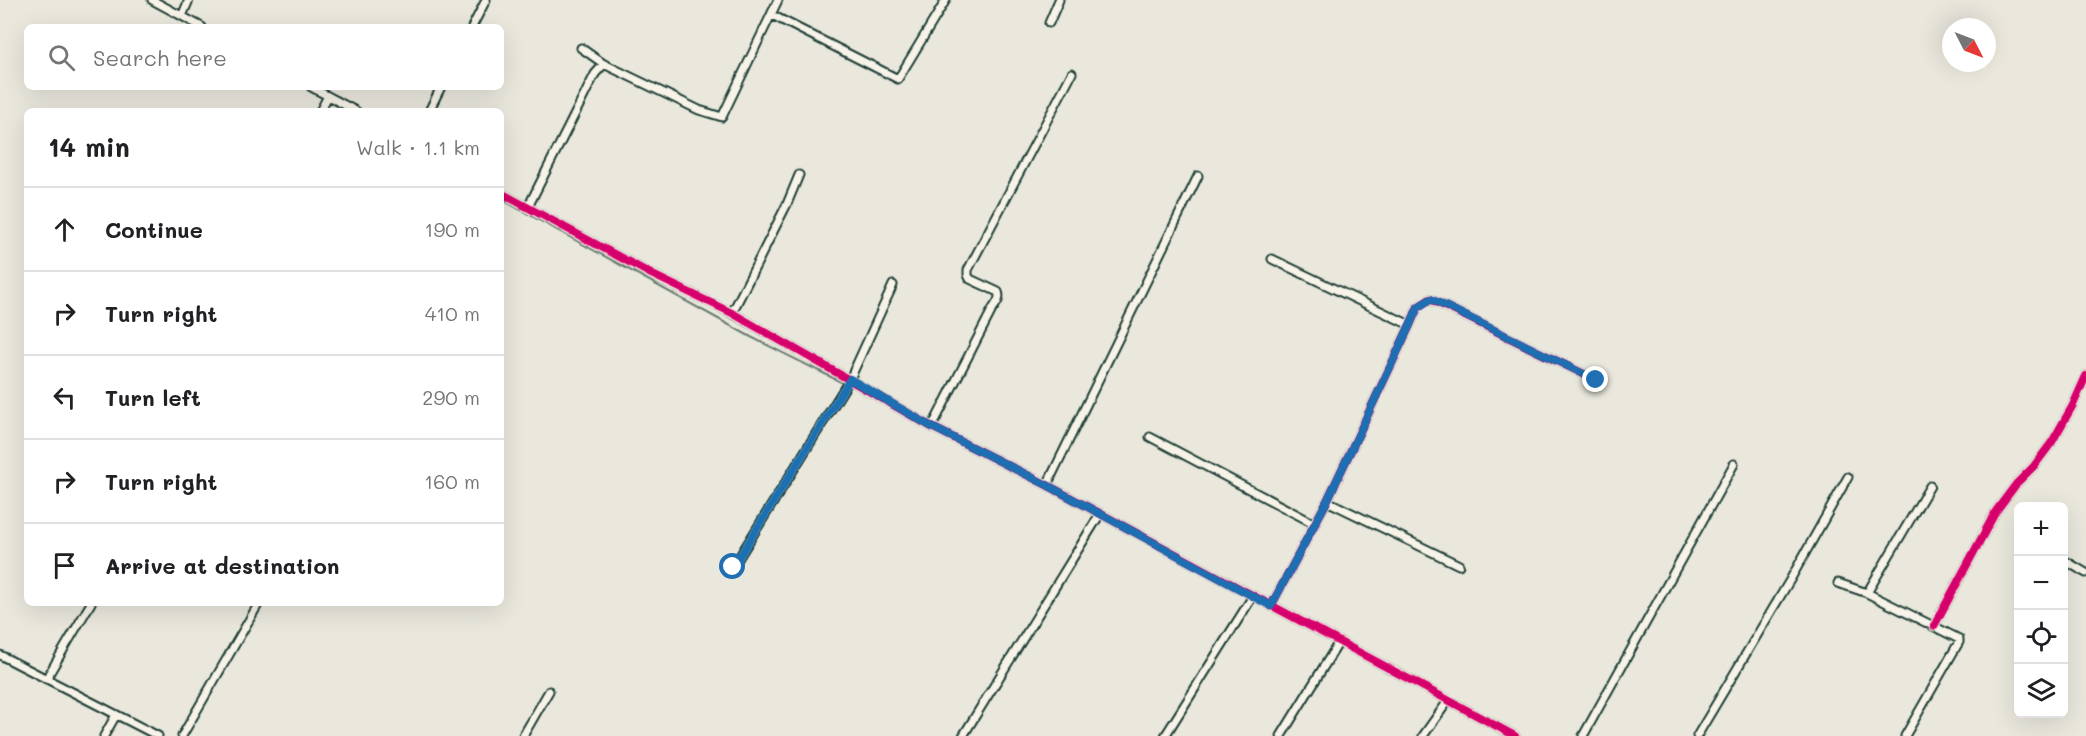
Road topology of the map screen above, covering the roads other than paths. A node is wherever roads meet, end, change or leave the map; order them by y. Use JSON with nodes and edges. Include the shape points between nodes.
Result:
{"nodes":[{"id":1,"x":152,"y":0,"type":"edge"},
{"id":2,"x":189,"y":0,"type":"edge"},
{"id":3,"x":486,"y":0,"type":"edge"},
{"id":4,"x":778,"y":0,"type":"edge"},
{"id":5,"x":946,"y":0,"type":"edge"},
{"id":6,"x":1059,"y":0,"type":"edge"},
{"id":7,"x":772,"y":15,"type":"junction"},
{"id":8,"x":182,"y":16,"type":"junction"},
{"id":9,"x":1049,"y":23,"type":"dead end"},
{"id":10,"x":197,"y":24,"type":"edge"},
{"id":11,"x":474,"y":24,"type":"edge"},
{"id":12,"x":581,"y":48,"type":"dead end"},
{"id":13,"x":604,"y":64,"type":"junction"},
{"id":14,"x":1072,"y":73,"type":"dead end"},
{"id":15,"x":317,"y":90,"type":"edge"},
{"id":16,"x":440,"y":90,"type":"edge"},
{"id":17,"x":328,"y":96,"type":"junction"},
{"id":18,"x":322,"y":108,"type":"edge"},
{"id":19,"x":350,"y":108,"type":"edge"},
{"id":20,"x":430,"y":108,"type":"edge"},
{"id":21,"x":799,"y":175,"type":"dead end"},
{"id":22,"x":1198,"y":176,"type":"dead end"},
{"id":23,"x":504,"y":195,"type":"edge"},
{"id":24,"x":528,"y":207,"type":"junction"},
{"id":25,"x":1272,"y":259,"type":"dead end"},
{"id":26,"x":893,"y":285,"type":"dead end"},
{"id":27,"x":732,"y":314,"type":"junction"},
{"id":28,"x":1410,"y":325,"type":"junction"},
{"id":29,"x":2086,"y":376,"type":"edge"},
{"id":30,"x":850,"y":379,"type":"junction"},
{"id":31,"x":1596,"y":380,"type":"dead end"},
{"id":32,"x":932,"y":427,"type":"junction"},
{"id":33,"x":1150,"y":436,"type":"dead end"},
{"id":34,"x":1734,"y":465,"type":"dead end"},
{"id":35,"x":1848,"y":477,"type":"dead end"},
{"id":36,"x":1047,"y":485,"type":"junction"},
{"id":37,"x":1930,"y":486,"type":"dead end"},
{"id":38,"x":1327,"y":501,"type":"junction"},
{"id":39,"x":1100,"y":514,"type":"junction"},
{"id":40,"x":1315,"y":524,"type":"junction"},
{"id":41,"x":2068,"y":562,"type":"edge"},
{"id":42,"x":1459,"y":565,"type":"dead end"},
{"id":43,"x":733,"y":567,"type":"dead end"},
{"id":44,"x":2086,"y":573,"type":"edge"},
{"id":45,"x":1839,"y":583,"type":"dead end"},
{"id":46,"x":1867,"y":593,"type":"junction"},
{"id":47,"x":1253,"y":596,"type":"junction"},
{"id":48,"x":89,"y":606,"type":"edge"},
{"id":49,"x":257,"y":606,"type":"edge"},
{"id":50,"x":1271,"y":606,"type":"junction"},
{"id":51,"x":1934,"y":626,"type":"junction"},
{"id":52,"x":1338,"y":642,"type":"junction"},
{"id":53,"x":0,"y":655,"type":"edge"},
{"id":54,"x":46,"y":679,"type":"junction"},
{"id":55,"x":549,"y":691,"type":"dead end"},
{"id":56,"x":1448,"y":701,"type":"junction"},
{"id":57,"x":116,"y":715,"type":"junction"},
{"id":58,"x":104,"y":736,"type":"edge"},
{"id":59,"x":158,"y":736,"type":"edge"},
{"id":60,"x":182,"y":736,"type":"edge"},
{"id":61,"x":523,"y":736,"type":"edge"},
{"id":62,"x":963,"y":736,"type":"edge"},
{"id":63,"x":1165,"y":736,"type":"edge"},
{"id":64,"x":1281,"y":736,"type":"edge"},
{"id":65,"x":1423,"y":736,"type":"edge"},
{"id":66,"x":1515,"y":736,"type":"edge"},
{"id":67,"x":1582,"y":736,"type":"edge"},
{"id":68,"x":1697,"y":736,"type":"edge"},
{"id":69,"x":1905,"y":736,"type":"edge"}],
"edges":[{"from":1,"to":8,"type":"street"},
{"from":2,"to":8,"type":"street"},
{"from":3,"to":11,"type":"street"},
{"from":4,"to":7,"type":"street"},
{"from":5,"to":7,"type":"street","via":[[898,79]]},
{"from":6,"to":9,"type":"street"},
{"from":7,"to":13,"type":"street","via":[[722,117],[710,115]]},
{"from":8,"to":10,"type":"street"},
{"from":12,"to":13,"type":"street"},
{"from":13,"to":24,"type":"street","via":[[595,74]]},
{"from":14,"to":32,"type":"street","via":[[968,270],[970,279],[998,292],[999,301]]},
{"from":15,"to":17,"type":"street"},
{"from":16,"to":20,"type":"street"},
{"from":17,"to":18,"type":"street"},
{"from":17,"to":19,"type":"street"},
{"from":21,"to":27,"type":"street"},
{"from":22,"to":36,"type":"street"},
{"from":23,"to":24,"type":"street"},
{"from":24,"to":27,"type":"street"},
{"from":25,"to":28,"type":"street"},
{"from":26,"to":30,"type":"street"},
{"from":27,"to":30,"type":"street"},
{"from":28,"to":31,"type":"street","via":[[1418,307],[1431,299]]},
{"from":28,"to":38,"type":"street"},
{"from":29,"to":51,"type":"street","via":[[2052,442],[1996,511]]},
{"from":30,"to":32,"type":"street"},
{"from":30,"to":43,"type":"street"},
{"from":32,"to":36,"type":"street"},
{"from":33,"to":40,"type":"street"},
{"from":34,"to":67,"type":"street"},
{"from":35,"to":68,"type":"street"},
{"from":36,"to":39,"type":"street"},
{"from":37,"to":46,"type":"street"},
{"from":38,"to":40,"type":"street"},
{"from":38,"to":42,"type":"street"},
{"from":39,"to":47,"type":"street"},
{"from":39,"to":62,"type":"street"},
{"from":40,"to":50,"type":"street"},
{"from":41,"to":44,"type":"street"},
{"from":45,"to":46,"type":"street"},
{"from":46,"to":51,"type":"street"},
{"from":47,"to":50,"type":"street"},
{"from":47,"to":63,"type":"street"},
{"from":48,"to":54,"type":"street"},
{"from":49,"to":60,"type":"street"},
{"from":50,"to":52,"type":"street"},
{"from":51,"to":69,"type":"street","via":[[1959,642]]},
{"from":52,"to":56,"type":"street"},
{"from":52,"to":64,"type":"street"},
{"from":53,"to":54,"type":"street"},
{"from":54,"to":57,"type":"street"},
{"from":55,"to":61,"type":"street"},
{"from":56,"to":65,"type":"street"},
{"from":56,"to":66,"type":"street"},
{"from":57,"to":58,"type":"street"},
{"from":57,"to":59,"type":"street"}]}
